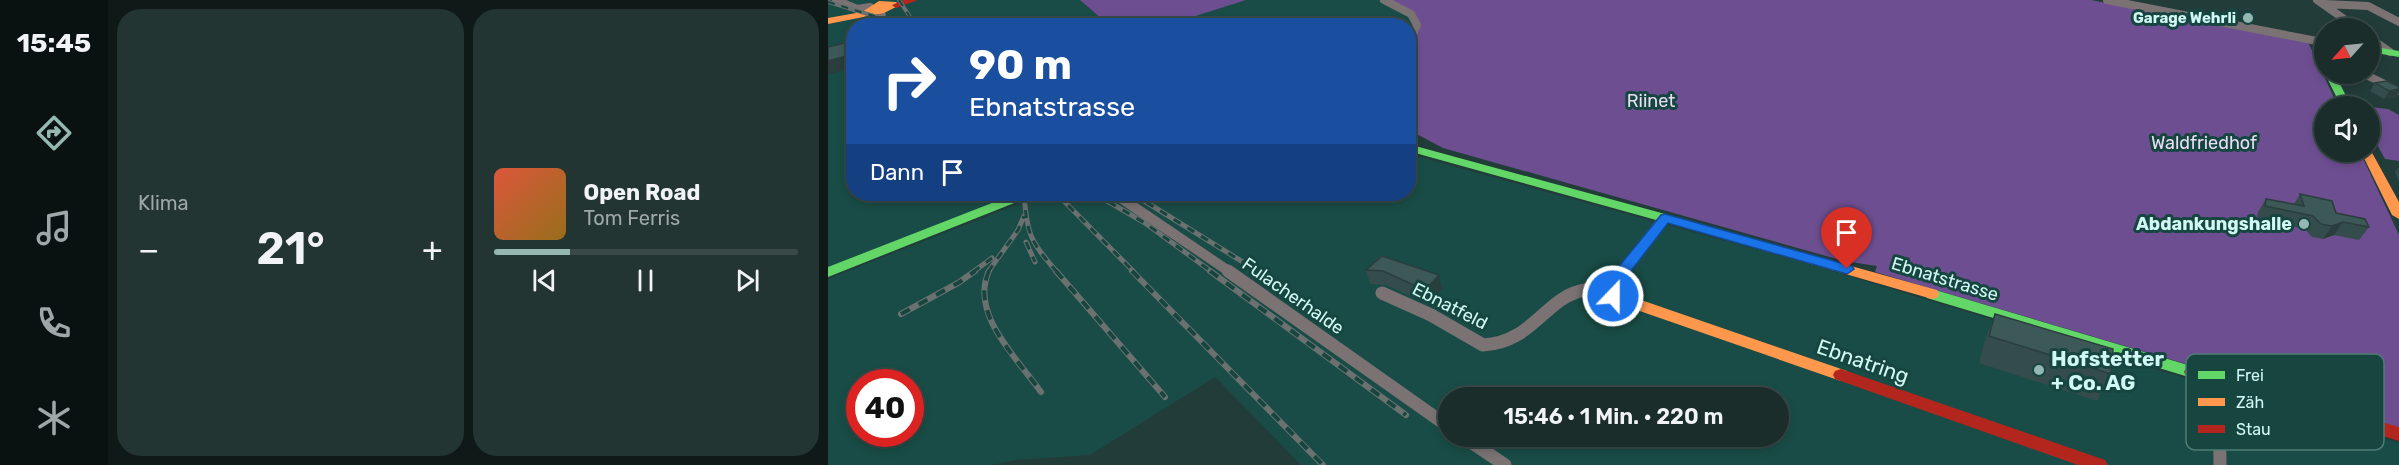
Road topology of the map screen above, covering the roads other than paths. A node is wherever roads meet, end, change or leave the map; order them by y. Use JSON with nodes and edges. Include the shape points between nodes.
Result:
{"nodes":[{"id":1,"x":836,"y":0,"type":"edge"},
{"id":2,"x":914,"y":0,"type":"edge"},
{"id":3,"x":1384,"y":0,"type":"edge"},
{"id":4,"x":2107,"y":0,"type":"edge"},
{"id":5,"x":2321,"y":2,"type":"edge"},
{"id":6,"x":881,"y":9,"type":"edge"},
{"id":7,"x":1414,"y":18,"type":"edge"},
{"id":8,"x":2343,"y":18,"type":"edge"},
{"id":9,"x":828,"y":21,"type":"edge"},
{"id":10,"x":2399,"y":22,"type":"edge"},
{"id":11,"x":2314,"y":40,"type":"edge"},
{"id":12,"x":2380,"y":44,"type":"edge"},
{"id":13,"x":2380,"y":51,"type":"edge"},
{"id":14,"x":2395,"y":53,"type":"edge"},
{"id":15,"x":2380,"y":82,"type":"edge"},
{"id":16,"x":2399,"y":91,"type":"edge"},
{"id":17,"x":1416,"y":149,"type":"edge"},
{"id":18,"x":2372,"y":162,"type":"edge"},
{"id":19,"x":1007,"y":201,"type":"edge"},
{"id":20,"x":1127,"y":201,"type":"edge"},
{"id":21,"x":2399,"y":214,"type":"edge"},
{"id":22,"x":1665,"y":218,"type":"junction"},
{"id":23,"x":828,"y":272,"type":"edge"},
{"id":24,"x":1594,"y":290,"type":"joint"},
{"id":25,"x":1382,"y":293,"type":"dead end"},
{"id":26,"x":1613,"y":296,"type":"junction"},
{"id":27,"x":2186,"y":370,"type":"edge"},
{"id":28,"x":1438,"y":420,"type":"edge"},
{"id":29,"x":2384,"y":430,"type":"edge"},
{"id":30,"x":2399,"y":434,"type":"edge"},
{"id":31,"x":1478,"y":447,"type":"edge"},
{"id":32,"x":2220,"y":450,"type":"edge"},
{"id":33,"x":1504,"y":465,"type":"edge"},
{"id":34,"x":2099,"y":465,"type":"edge"},
{"id":35,"x":2220,"y":465,"type":"edge"}],
"edges":[{"from":1,"to":6,"type":"street","via":[[853,8]]},
{"from":2,"to":6,"type":"street"},
{"from":3,"to":7,"type":"street"},
{"from":4,"to":11,"type":"street"},
{"from":5,"to":8,"type":"street"},
{"from":5,"to":10,"type":"street","via":[[2368,6]]},
{"from":6,"to":9,"type":"street"},
{"from":12,"to":14,"type":"street"},
{"from":13,"to":14,"type":"street"},
{"from":15,"to":16,"type":"street"},
{"from":17,"to":22,"type":"street","name":"Ebnatstrasse"},
{"from":18,"to":21,"type":"street"},
{"from":19,"to":23,"type":"street"},
{"from":20,"to":28,"type":"street","name":"Fulacherhalde"},
{"from":22,"to":26,"type":"street","via":[[1613,284]]},
{"from":22,"to":27,"type":"street","name":"Ebnatstrasse"},
{"from":24,"to":25,"type":"street","name":"Ebnatfeld","via":[[1572,296],[1537,323],[1496,345],[1480,345],[1434,315]]},
{"from":24,"to":26,"type":"street","name":"Ebnatring"},
{"from":26,"to":34,"type":"street","name":"Ebnatring"},
{"from":29,"to":30,"type":"street","name":"Ebnatstrasse"},
{"from":31,"to":33,"type":"street"},
{"from":32,"to":35,"type":"street"}]}
